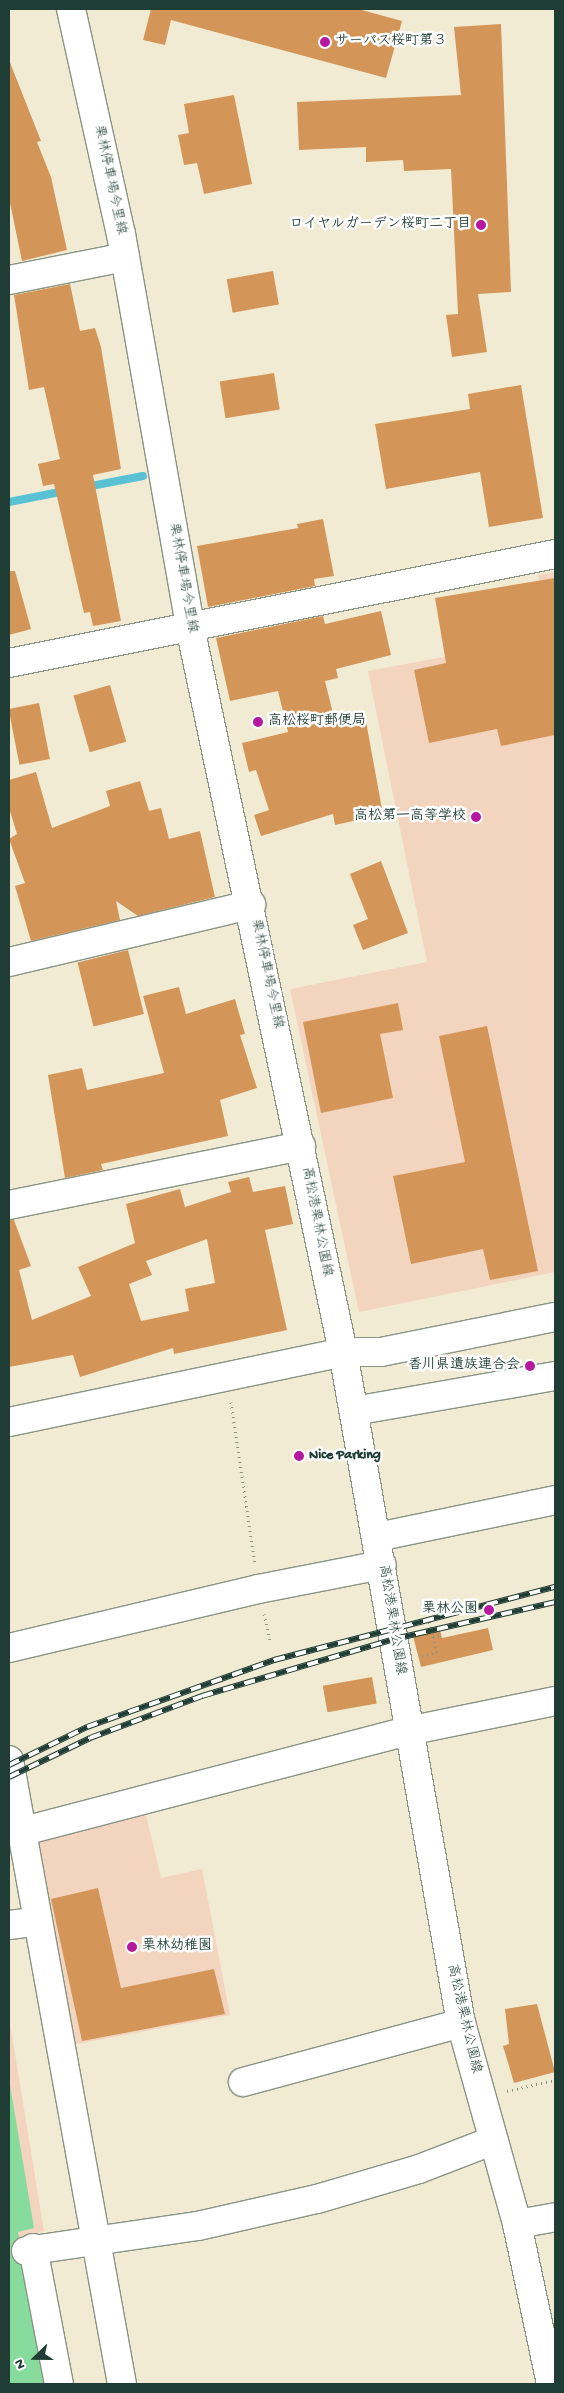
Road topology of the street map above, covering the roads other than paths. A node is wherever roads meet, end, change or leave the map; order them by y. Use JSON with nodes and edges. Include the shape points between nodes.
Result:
{"nodes":[{"id":1,"x":71,"y":9,"type":"edge"},
{"id":2,"x":125,"y":257,"type":"junction"},
{"id":3,"x":9,"y":280,"type":"edge"},
{"id":4,"x":555,"y":554,"type":"edge"},
{"id":5,"x":190,"y":627,"type":"junction"},
{"id":6,"x":9,"y":663,"type":"edge"},
{"id":7,"x":251,"y":905,"type":"junction"},
{"id":8,"x":9,"y":962,"type":"edge"},
{"id":9,"x":301,"y":1146,"type":"junction"},
{"id":10,"x":9,"y":1205,"type":"edge"},
{"id":11,"x":555,"y":1317,"type":"edge"},
{"id":12,"x":343,"y":1352,"type":"junction"},
{"id":13,"x":555,"y":1376,"type":"edge"},
{"id":14,"x":354,"y":1411,"type":"junction"},
{"id":15,"x":9,"y":1422,"type":"edge"},
{"id":16,"x":555,"y":1500,"type":"edge"},
{"id":17,"x":377,"y":1537,"type":"junction"},
{"id":18,"x":382,"y":1565,"type":"junction"},
{"id":19,"x":9,"y":1648,"type":"edge"},
{"id":20,"x":555,"y":1701,"type":"edge"},
{"id":21,"x":408,"y":1732,"type":"junction"},
{"id":22,"x":9,"y":1760,"type":"edge"},
{"id":23,"x":20,"y":1832,"type":"junction"},
{"id":24,"x":22,"y":1924,"type":"edge"},
{"id":25,"x":462,"y":2023,"type":"junction"},
{"id":26,"x":243,"y":2082,"type":"dead end"},
{"id":27,"x":494,"y":2140,"type":"junction"},
{"id":28,"x":555,"y":2217,"type":"edge"},
{"id":29,"x":517,"y":2224,"type":"junction"},
{"id":30,"x":93,"y":2241,"type":"junction"},
{"id":31,"x":59,"y":2384,"type":"edge"},
{"id":32,"x":122,"y":2384,"type":"edge"},
{"id":33,"x":551,"y":2384,"type":"edge"}],
"edges":[{"from":1,"to":2,"type":"street","name":"栗林停車場今里線"},
{"from":2,"to":3,"type":"street"},
{"from":2,"to":5,"type":"street","name":"栗林停車場今里線"},
{"from":4,"to":5,"type":"street"},
{"from":5,"to":6,"type":"street"},
{"from":5,"to":7,"type":"street","name":"栗林停車場今里線"},
{"from":7,"to":8,"type":"street"},
{"from":7,"to":9,"type":"street","name":"栗林停車場今里線"},
{"from":9,"to":10,"type":"street"},
{"from":9,"to":12,"type":"street","name":"高松港栗林公園線"},
{"from":11,"to":12,"type":"street","via":[[381,1352]]},
{"from":12,"to":14,"type":"street","name":"高松港栗林公園線"},
{"from":12,"to":15,"type":"street"},
{"from":13,"to":14,"type":"street"},
{"from":14,"to":17,"type":"street","name":"高松港栗林公園線"},
{"from":16,"to":17,"type":"street"},
{"from":17,"to":18,"type":"street","name":"高松港栗林公園線"},
{"from":18,"to":19,"type":"street","via":[[258,1589]]},
{"from":18,"to":21,"type":"street","name":"高松港栗林公園線"},
{"from":20,"to":21,"type":"street"},
{"from":21,"to":23,"type":"street"},
{"from":21,"to":25,"type":"street","name":"高松港栗林公園線"},
{"from":22,"to":23,"type":"street"},
{"from":23,"to":24,"type":"street"},
{"from":24,"to":30,"type":"street"},
{"from":25,"to":26,"type":"street"},
{"from":25,"to":27,"type":"street","name":"高松港栗林公園線"},
{"from":27,"to":29,"type":"street","name":"高松港栗林公園線"},
{"from":27,"to":30,"type":"street","via":[[419,2170],[317,2199],[198,2226]]},
{"from":28,"to":29,"type":"street"},
{"from":29,"to":33,"type":"street","name":"高松港栗林公園線"},
{"from":30,"to":31,"type":"street","via":[[30,2250]]},
{"from":30,"to":32,"type":"street"}]}
